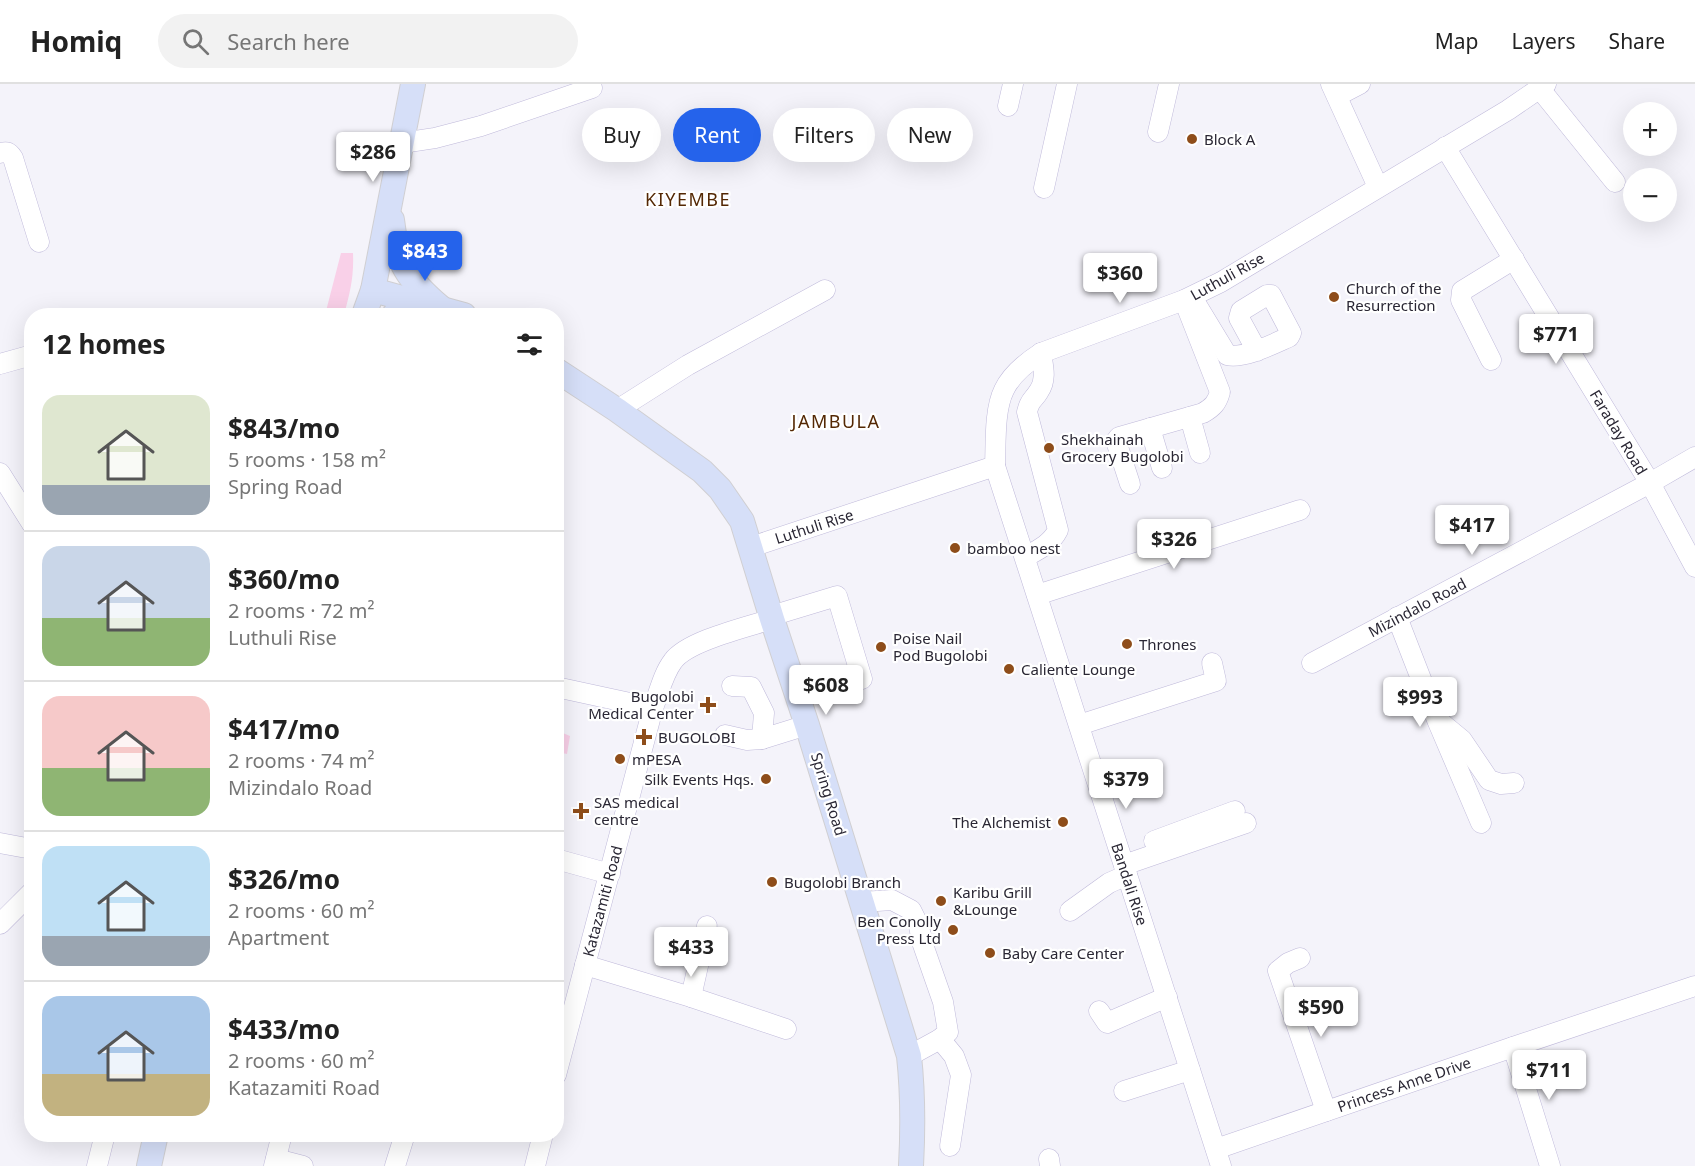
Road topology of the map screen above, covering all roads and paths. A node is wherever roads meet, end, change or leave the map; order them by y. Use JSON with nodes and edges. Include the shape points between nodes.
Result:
{"nodes":[{"id":1,"x":413,"y":84,"type":"edge"},
{"id":2,"x":1013,"y":84,"type":"edge"},
{"id":3,"x":1068,"y":84,"type":"edge"},
{"id":4,"x":1169,"y":84,"type":"edge"},
{"id":5,"x":1360,"y":84,"type":"edge"},
{"id":6,"x":1543,"y":87,"type":"edge"},
{"id":7,"x":592,"y":88,"type":"dead end"},
{"id":8,"x":1334,"y":90,"type":"edge"},
{"id":9,"x":1008,"y":106,"type":"dead end"},
{"id":10,"x":1158,"y":132,"type":"dead end"},
{"id":11,"x":402,"y":142,"type":"junction"},
{"id":12,"x":1445,"y":147,"type":"junction"},
{"id":13,"x":0,"y":153,"type":"edge"},
{"id":14,"x":1616,"y":182,"type":"dead end"},
{"id":15,"x":1378,"y":187,"type":"junction"},
{"id":16,"x":1044,"y":188,"type":"dead end"},
{"id":17,"x":390,"y":206,"type":"junction"},
{"id":18,"x":39,"y":242,"type":"dead end"},
{"id":19,"x":1514,"y":259,"type":"junction"},
{"id":20,"x":373,"y":290,"type":"junction"},
{"id":21,"x":825,"y":290,"type":"dead end"},
{"id":22,"x":1188,"y":298,"type":"junction"},
{"id":23,"x":366,"y":308,"type":"edge"},
{"id":24,"x":441,"y":308,"type":"edge"},
{"id":25,"x":448,"y":308,"type":"edge"},
{"id":26,"x":1257,"y":351,"type":"dead end"},
{"id":27,"x":1041,"y":353,"type":"junction"},
{"id":28,"x":24,"y":357,"type":"edge"},
{"id":29,"x":1491,"y":360,"type":"dead end"},
{"id":30,"x":0,"y":364,"type":"edge"},
{"id":31,"x":564,"y":375,"type":"edge"},
{"id":32,"x":617,"y":410,"type":"junction"},
{"id":33,"x":1190,"y":417,"type":"junction"},
{"id":34,"x":1150,"y":428,"type":"junction"},
{"id":35,"x":1200,"y":453,"type":"dead end"},
{"id":36,"x":1695,"y":457,"type":"edge"},
{"id":37,"x":995,"y":466,"type":"junction"},
{"id":38,"x":1162,"y":468,"type":"dead end"},
{"id":39,"x":0,"y":473,"type":"edge"},
{"id":40,"x":1650,"y":483,"type":"junction"},
{"id":41,"x":1130,"y":484,"type":"dead end"},
{"id":42,"x":1300,"y":510,"type":"dead end"},
{"id":43,"x":24,"y":511,"type":"edge"},
{"id":44,"x":751,"y":547,"type":"junction"},
{"id":45,"x":1025,"y":557,"type":"junction"},
{"id":46,"x":1695,"y":567,"type":"edge"},
{"id":47,"x":1037,"y":595,"type":"junction"},
{"id":48,"x":771,"y":617,"type":"junction"},
{"id":49,"x":1397,"y":617,"type":"junction"},
{"id":50,"x":1212,"y":663,"type":"dead end"},
{"id":51,"x":1312,"y":663,"type":"dead end"},
{"id":52,"x":732,"y":686,"type":"dead end"},
{"id":53,"x":564,"y":689,"type":"edge"},
{"id":54,"x":798,"y":698,"type":"junction"},
{"id":55,"x":653,"y":708,"type":"junction"},
{"id":56,"x":1437,"y":720,"type":"junction"},
{"id":57,"x":807,"y":725,"type":"junction"},
{"id":58,"x":1079,"y":725,"type":"junction"},
{"id":59,"x":724,"y":735,"type":"dead end"},
{"id":60,"x":762,"y":739,"type":"junction"},
{"id":61,"x":1514,"y":783,"type":"dead end"},
{"id":62,"x":1241,"y":817,"type":"dead end"},
{"id":63,"x":1481,"y":823,"type":"dead end"},
{"id":64,"x":0,"y":843,"type":"edge"},
{"id":65,"x":24,"y":848,"type":"edge"},
{"id":66,"x":564,"y":861,"type":"edge"},
{"id":67,"x":1124,"y":864,"type":"junction"},
{"id":68,"x":610,"y":874,"type":"junction"},
{"id":69,"x":24,"y":900,"type":"edge"},
{"id":70,"x":862,"y":902,"type":"junction"},
{"id":71,"x":1070,"y":911,"type":"dead end"},
{"id":72,"x":0,"y":924,"type":"edge"},
{"id":73,"x":707,"y":926,"type":"dead end"},
{"id":74,"x":1300,"y":958,"type":"dead end"},
{"id":75,"x":585,"y":965,"type":"junction"},
{"id":76,"x":1695,"y":986,"type":"edge"},
{"id":77,"x":691,"y":997,"type":"junction"},
{"id":78,"x":1167,"y":997,"type":"junction"},
{"id":79,"x":1099,"y":1011,"type":"dead end"},
{"id":80,"x":786,"y":1029,"type":"dead end"},
{"id":81,"x":564,"y":1034,"type":"edge"},
{"id":82,"x":940,"y":1039,"type":"junction"},
{"id":83,"x":1513,"y":1047,"type":"junction"},
{"id":84,"x":909,"y":1056,"type":"junction"},
{"id":85,"x":1190,"y":1070,"type":"junction"},
{"id":86,"x":1124,"y":1091,"type":"dead end"},
{"id":87,"x":1326,"y":1111,"type":"junction"},
{"id":88,"x":103,"y":1142,"type":"edge"},
{"id":89,"x":154,"y":1142,"type":"edge"},
{"id":90,"x":280,"y":1142,"type":"edge"},
{"id":91,"x":402,"y":1142,"type":"edge"},
{"id":92,"x":541,"y":1142,"type":"edge"},
{"id":93,"x":950,"y":1146,"type":"dead end"},
{"id":94,"x":1218,"y":1157,"type":"edge"},
{"id":95,"x":275,"y":1162,"type":"edge"},
{"id":96,"x":97,"y":1166,"type":"edge"},
{"id":97,"x":148,"y":1166,"type":"edge"},
{"id":98,"x":303,"y":1166,"type":"edge"},
{"id":99,"x":395,"y":1166,"type":"edge"},
{"id":100,"x":535,"y":1166,"type":"edge"},
{"id":101,"x":911,"y":1166,"type":"edge"},
{"id":102,"x":1550,"y":1166,"type":"edge"}],
"edges":[{"from":1,"to":11,"type":"main road"},
{"from":2,"to":9,"type":"street"},
{"from":3,"to":16,"type":"street"},
{"from":4,"to":10,"type":"street"},
{"from":5,"to":8,"type":"street"},
{"from":6,"to":12,"type":"street","name":"Luthuli Rise"},
{"from":6,"to":14,"type":"street"},
{"from":7,"to":11,"type":"street","via":[[481,126]]},
{"from":8,"to":15,"type":"street"},
{"from":11,"to":17,"type":"main road"},
{"from":12,"to":15,"type":"street","name":"Luthuli Rise"},
{"from":12,"to":19,"type":"street","name":"Faraday Road"},
{"from":13,"to":18,"type":"street","via":[[9,152],[13,158]]},
{"from":15,"to":22,"type":"street","name":"Luthuli Rise"},
{"from":17,"to":20,"type":"main road"},
{"from":17,"to":25,"type":"main road","via":[[400,260],[414,282]]},
{"from":19,"to":29,"type":"street","via":[[1462,291],[1461,300]]},
{"from":19,"to":40,"type":"street","name":"Faraday Road"},
{"from":20,"to":23,"type":"main road"},
{"from":20,"to":24,"type":"main road"},
{"from":21,"to":32,"type":"street","via":[[688,365]]},
{"from":22,"to":26,"type":"street","via":[[1227,355]]},
{"from":22,"to":27,"type":"street","name":"Luthuli Rise"},
{"from":22,"to":33,"type":"street","via":[[1220,392],[1212,407]]},
{"from":27,"to":37,"type":"street","name":"Luthuli Rise","via":[[1004,390],[998,411]]},
{"from":27,"to":45,"type":"street","via":[[1044,380],[1027,412],[1058,530],[1043,547]]},
{"from":28,"to":30,"type":"street"},
{"from":31,"to":32,"type":"main road","name":"Spring Road"},
{"from":32,"to":44,"type":"main road","name":"Spring Road","via":[[702,471],[720,489],[742,521]]},
{"from":33,"to":34,"type":"street"},
{"from":33,"to":35,"type":"street"},
{"from":34,"to":38,"type":"street"},
{"from":34,"to":41,"type":"street","via":[[1116,441]]},
{"from":36,"to":40,"type":"street","name":"Mizindalo Road"},
{"from":37,"to":44,"type":"street","name":"Luthuli Rise"},
{"from":37,"to":45,"type":"street","name":"Bandali Rise"},
{"from":39,"to":43,"type":"street"},
{"from":40,"to":46,"type":"street","name":"Faraday Road"},
{"from":40,"to":49,"type":"street","name":"Mizindalo Road"},
{"from":42,"to":47,"type":"street"},
{"from":44,"to":48,"type":"main road","name":"Spring Road"},
{"from":45,"to":47,"type":"street","name":"Bandali Rise"},
{"from":47,"to":58,"type":"street","name":"Bandali Rise"},
{"from":48,"to":54,"type":"main road","name":"Spring Road"},
{"from":48,"to":54,"type":"street","name":"Katazamiti Road","via":[[837,596],[862,679]]},
{"from":48,"to":55,"type":"street","name":"Katazamiti Road","via":[[682,652],[668,669]]},
{"from":49,"to":51,"type":"street","name":"Mizindalo Road"},
{"from":49,"to":56,"type":"street"},
{"from":50,"to":58,"type":"street","via":[[1216,681]]},
{"from":52,"to":60,"type":"street","via":[[751,687],[764,713]]},
{"from":53,"to":55,"type":"street"},
{"from":54,"to":57,"type":"main road","name":"Spring Road"},
{"from":55,"to":68,"type":"street","name":"Katazamiti Road"},
{"from":56,"to":61,"type":"street","via":[[1462,740],[1489,780]]},
{"from":56,"to":63,"type":"street"},
{"from":57,"to":60,"type":"street"},
{"from":57,"to":70,"type":"main road","name":"Spring Road"},
{"from":58,"to":67,"type":"street","name":"Bandali Rise"},
{"from":59,"to":60,"type":"street"},
{"from":62,"to":67,"type":"street"},
{"from":64,"to":65,"type":"street"},
{"from":66,"to":68,"type":"street"},
{"from":67,"to":71,"type":"street","via":[[1109,884]]},
{"from":67,"to":78,"type":"street","name":"Bandali Rise"},
{"from":68,"to":75,"type":"street","name":"Katazamiti Road"},
{"from":69,"to":72,"type":"street"},
{"from":70,"to":82,"type":"street","via":[[892,900],[911,910],[943,1002],[948,1032]]},
{"from":70,"to":84,"type":"main road","name":"Spring Road"},
{"from":73,"to":77,"type":"street"},
{"from":74,"to":87,"type":"street","via":[[1278,971]]},
{"from":75,"to":77,"type":"street"},
{"from":75,"to":81,"type":"street","name":"Katazamiti Road"},
{"from":76,"to":83,"type":"street","name":"Princess Anne Drive"},
{"from":77,"to":80,"type":"street"},
{"from":78,"to":79,"type":"street","via":[[1107,1023]]},
{"from":78,"to":85,"type":"street","name":"Bandali Rise"},
{"from":82,"to":84,"type":"street"},
{"from":82,"to":93,"type":"street","via":[[954,1056],[961,1075]]},
{"from":83,"to":87,"type":"street","name":"Princess Anne Drive"},
{"from":83,"to":102,"type":"street"},
{"from":84,"to":101,"type":"main road","name":"Spring Road"},
{"from":85,"to":86,"type":"street"},
{"from":85,"to":94,"type":"street","name":"Bandali Rise"},
{"from":87,"to":94,"type":"street","name":"Princess Anne Drive"},
{"from":88,"to":96,"type":"street"},
{"from":89,"to":97,"type":"main road"},
{"from":90,"to":95,"type":"street"},
{"from":91,"to":99,"type":"street"},
{"from":92,"to":100,"type":"street"},
{"from":95,"to":98,"type":"street"}]}
